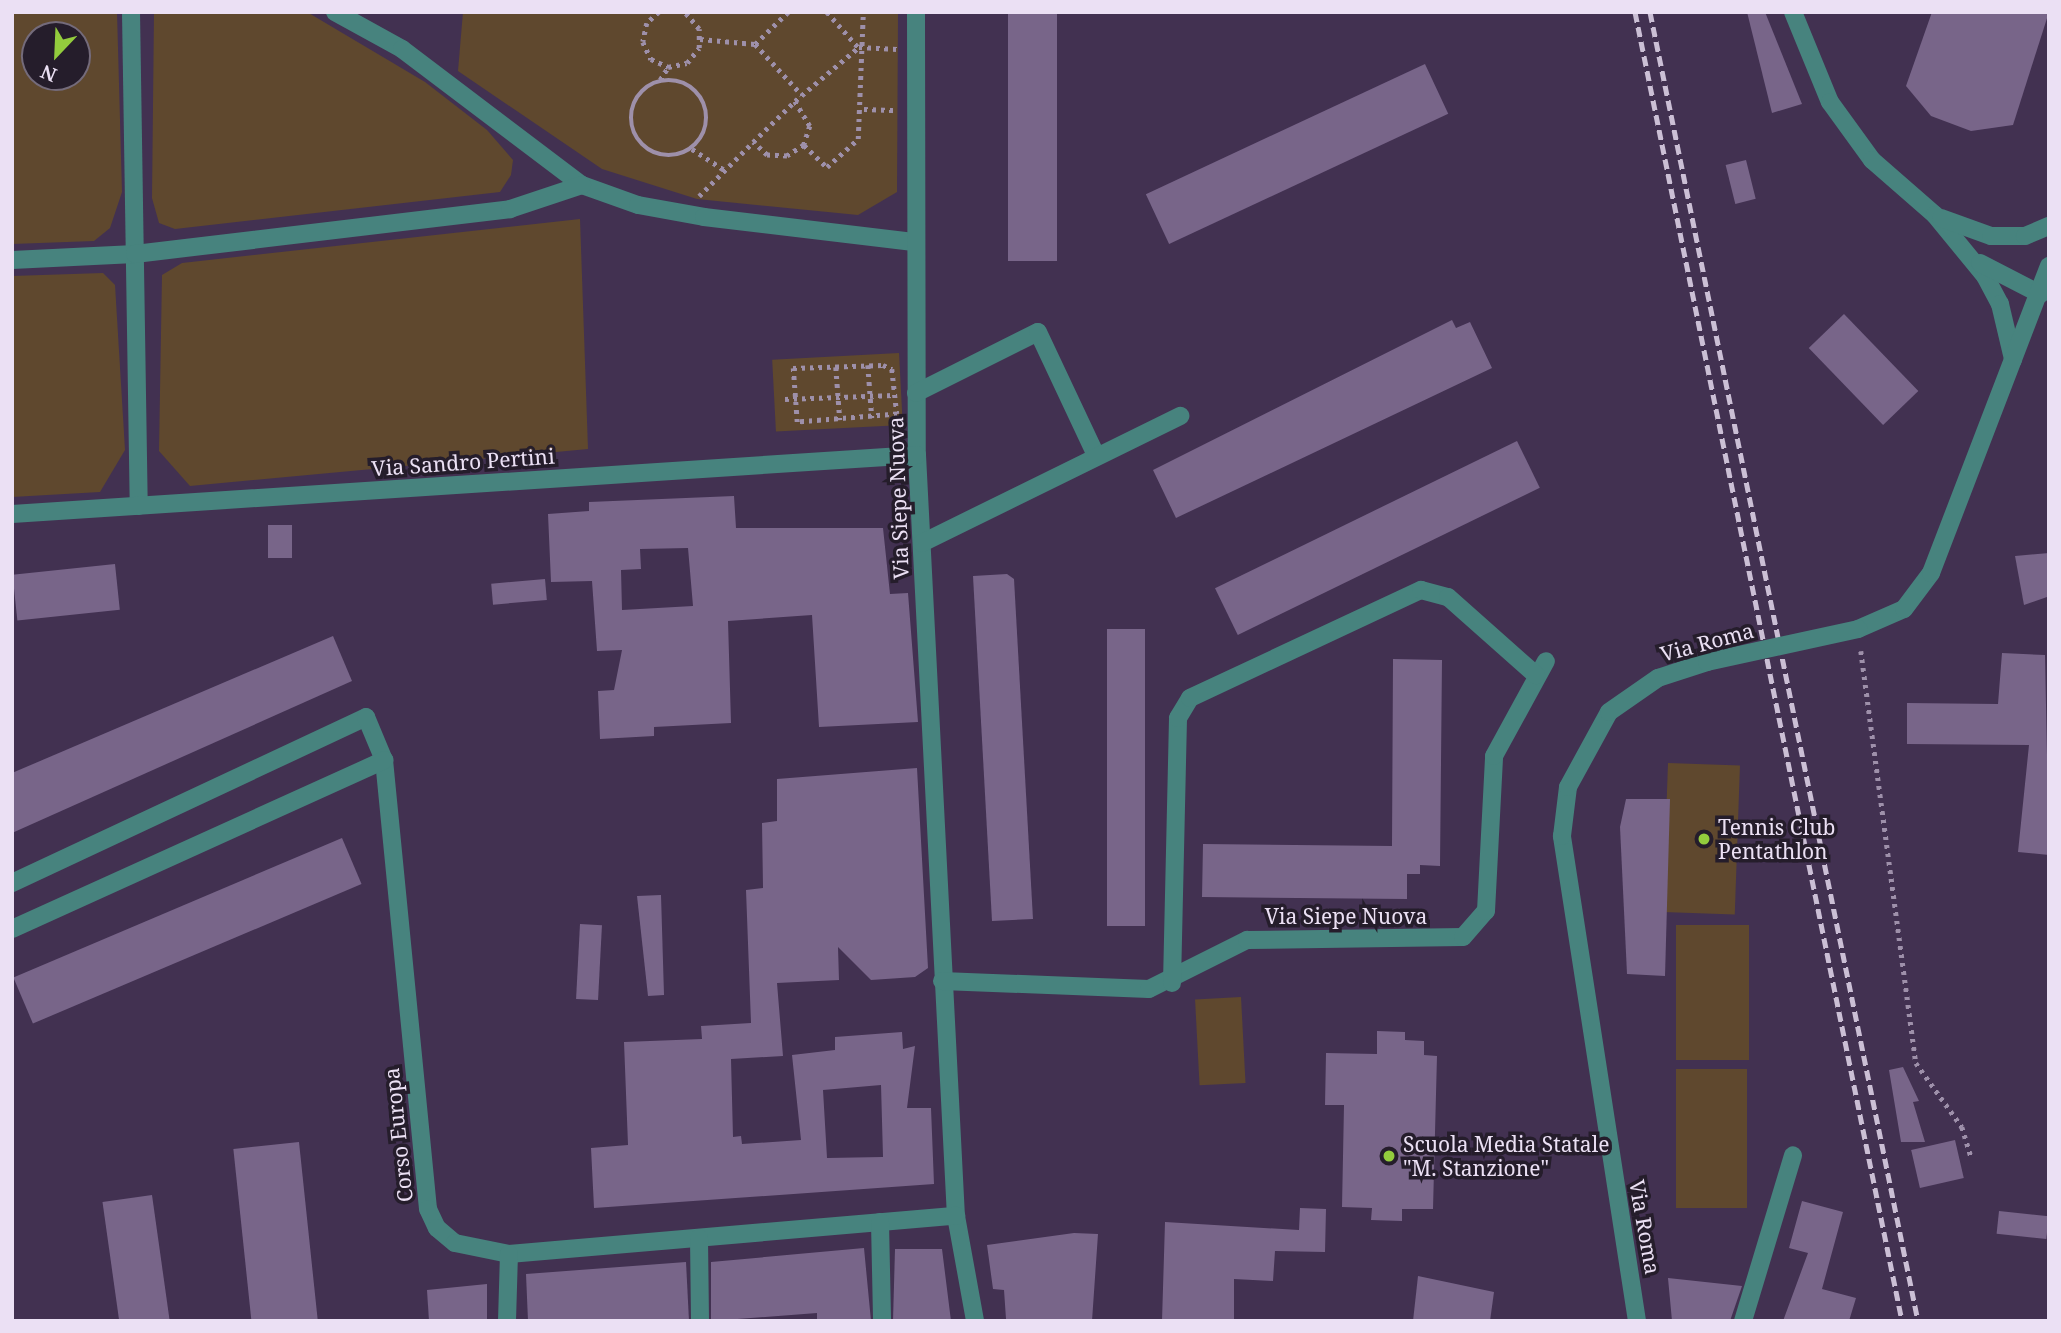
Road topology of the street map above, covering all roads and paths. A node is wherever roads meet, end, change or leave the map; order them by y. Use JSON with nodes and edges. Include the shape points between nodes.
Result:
{"nodes":[{"id":1,"x":131,"y":12,"type":"edge"},
{"id":2,"x":335,"y":12,"type":"edge"},
{"id":3,"x":659,"y":12,"type":"edge"},
{"id":4,"x":684,"y":12,"type":"edge"},
{"id":5,"x":788,"y":12,"type":"edge"},
{"id":6,"x":827,"y":12,"type":"edge"},
{"id":7,"x":863,"y":12,"type":"edge"},
{"id":8,"x":916,"y":12,"type":"edge"},
{"id":9,"x":1793,"y":12,"type":"edge"},
{"id":10,"x":701,"y":39,"type":"junction"},
{"id":11,"x":755,"y":44,"type":"junction"},
{"id":12,"x":859,"y":47,"type":"junction"},
{"id":13,"x":915,"y":49,"type":"junction"},
{"id":14,"x":668,"y":67,"type":"junction"},
{"id":15,"x":660,"y":80,"type":"junction"},
{"id":16,"x":802,"y":95,"type":"junction"},
{"id":17,"x":795,"y":101,"type":"junction"},
{"id":18,"x":864,"y":109,"type":"junction"},
{"id":19,"x":914,"y":110,"type":"junction"},
{"id":20,"x":753,"y":142,"type":"junction"},
{"id":21,"x":804,"y":145,"type":"junction"},
{"id":22,"x":692,"y":149,"type":"junction"},
{"id":23,"x":724,"y":170,"type":"junction"},
{"id":24,"x":582,"y":185,"type":"junction"},
{"id":25,"x":1935,"y":215,"type":"junction"},
{"id":26,"x":704,"y":217,"type":"junction"},
{"id":27,"x":2049,"y":226,"type":"edge"},
{"id":28,"x":914,"y":242,"type":"junction"},
{"id":29,"x":135,"y":254,"type":"junction"},
{"id":30,"x":1969,"y":254,"type":"junction"},
{"id":31,"x":12,"y":260,"type":"edge"},
{"id":32,"x":2049,"y":266,"type":"edge"},
{"id":33,"x":2040,"y":294,"type":"junction"},
{"id":34,"x":2013,"y":362,"type":"junction"},
{"id":35,"x":868,"y":365,"type":"junction"},
{"id":36,"x":836,"y":367,"type":"junction"},
{"id":37,"x":916,"y":393,"type":"junction"},
{"id":38,"x":895,"y":395,"type":"junction"},
{"id":39,"x":870,"y":396,"type":"junction"},
{"id":40,"x":838,"y":397,"type":"junction"},
{"id":41,"x":786,"y":399,"type":"dead end"},
{"id":42,"x":796,"y":399,"type":"junction"},
{"id":43,"x":1180,"y":416,"type":"dead end"},
{"id":44,"x":872,"y":418,"type":"junction"},
{"id":45,"x":839,"y":420,"type":"junction"},
{"id":46,"x":917,"y":455,"type":"junction"},
{"id":47,"x":1096,"y":455,"type":"junction"},
{"id":48,"x":139,"y":506,"type":"junction"},
{"id":49,"x":12,"y":514,"type":"edge"},
{"id":50,"x":922,"y":543,"type":"junction"},
{"id":51,"x":1858,"y":629,"type":"junction"},
{"id":52,"x":384,"y":761,"type":"junction"},
{"id":53,"x":12,"y":883,"type":"edge"},
{"id":54,"x":12,"y":929,"type":"edge"},
{"id":55,"x":942,"y":981,"type":"junction"},
{"id":56,"x":1172,"y":983,"type":"junction"},
{"id":57,"x":1793,"y":1155,"type":"dead end"},
{"id":58,"x":1971,"y":1157,"type":"dead end"},
{"id":59,"x":956,"y":1216,"type":"junction"},
{"id":60,"x":880,"y":1222,"type":"junction"},
{"id":61,"x":699,"y":1238,"type":"junction"},
{"id":62,"x":509,"y":1254,"type":"junction"},
{"id":63,"x":508,"y":1321,"type":"edge"},
{"id":64,"x":701,"y":1321,"type":"edge"},
{"id":65,"x":882,"y":1321,"type":"edge"},
{"id":66,"x":975,"y":1321,"type":"edge"},
{"id":67,"x":1637,"y":1321,"type":"edge"},
{"id":68,"x":1742,"y":1321,"type":"edge"}],
"edges":[{"from":1,"to":29,"type":"street"},
{"from":2,"to":24,"type":"street","via":[[402,49]]},
{"from":3,"to":14,"type":"path","via":[[647,23],[643,42],[651,59]]},
{"from":4,"to":10,"type":"path","via":[[695,21]]},
{"from":5,"to":11,"type":"path"},
{"from":6,"to":12,"type":"path"},
{"from":7,"to":12,"type":"path"},
{"from":8,"to":13,"type":"street","name":"Via Siepe Nuova"},
{"from":9,"to":25,"type":"street","via":[[1830,102],[1872,160]]},
{"from":10,"to":11,"type":"path"},
{"from":10,"to":14,"type":"path","via":[[687,63]]},
{"from":11,"to":16,"type":"path"},
{"from":12,"to":13,"type":"path"},
{"from":12,"to":16,"type":"path"},
{"from":12,"to":18,"type":"path"},
{"from":13,"to":19,"type":"street","name":"Via Siepe Nuova"},
{"from":14,"to":15,"type":"path"},
{"from":15,"to":22,"type":"path","via":[[685,83],[704,102],[706,127]]},
{"from":15,"to":22,"type":"path","via":[[638,95],[632,130],[657,155]]},
{"from":16,"to":17,"type":"path"},
{"from":17,"to":20,"type":"path"},
{"from":17,"to":21,"type":"path","via":[[810,126]]},
{"from":18,"to":19,"type":"path"},
{"from":18,"to":21,"type":"path","via":[[858,139],[827,167]]},
{"from":19,"to":28,"type":"street","name":"Via Siepe Nuova"},
{"from":20,"to":21,"type":"path","via":[[777,157]]},
{"from":20,"to":23,"type":"path"},
{"from":22,"to":23,"type":"path"},
{"from":23,"to":26,"type":"path","via":[[699,194]]},
{"from":24,"to":26,"type":"street","via":[[638,205]]},
{"from":24,"to":29,"type":"street","via":[[510,209]]},
{"from":25,"to":27,"type":"street","via":[[1991,236],[2025,236]]},
{"from":25,"to":30,"type":"street"},
{"from":26,"to":28,"type":"street"},
{"from":28,"to":37,"type":"street","name":"Via Siepe Nuova"},
{"from":29,"to":31,"type":"street"},
{"from":29,"to":48,"type":"street"},
{"from":30,"to":33,"type":"street","via":[[1998,276]]},
{"from":30,"to":34,"type":"street","via":[[2000,304]]},
{"from":32,"to":33,"type":"street","name":"Via Roma"},
{"from":33,"to":34,"type":"street","name":"Via Roma"},
{"from":34,"to":51,"type":"street","name":"Via Roma","via":[[1931,573],[1904,609]]},
{"from":35,"to":36,"type":"path"},
{"from":35,"to":38,"type":"path","via":[[892,369]]},
{"from":35,"to":39,"type":"path"},
{"from":36,"to":40,"type":"path"},
{"from":36,"to":42,"type":"path","via":[[793,368]]},
{"from":37,"to":38,"type":"path"},
{"from":37,"to":46,"type":"street","name":"Via Siepe Nuova"},
{"from":37,"to":47,"type":"street","via":[[1038,332]]},
{"from":38,"to":39,"type":"path"},
{"from":38,"to":44,"type":"path","via":[[897,414]]},
{"from":39,"to":40,"type":"path"},
{"from":39,"to":44,"type":"path"},
{"from":40,"to":42,"type":"path"},
{"from":40,"to":45,"type":"path"},
{"from":41,"to":42,"type":"path"},
{"from":42,"to":45,"type":"path","via":[[797,422]]},
{"from":43,"to":47,"type":"street"},
{"from":44,"to":45,"type":"path"},
{"from":46,"to":48,"type":"street","name":"Via Sandro Pertini"},
{"from":46,"to":50,"type":"street","name":"Via Siepe Nuova"},
{"from":47,"to":50,"type":"street"},
{"from":48,"to":49,"type":"street","name":"Via Sandro Pertini"},
{"from":50,"to":55,"type":"street","name":"Via Siepe Nuova"},
{"from":51,"to":58,"type":"path","via":[[1916,1063],[1962,1126]]},
{"from":51,"to":67,"type":"street","name":"Via Roma","bridge":true,"via":[[1707,662],[1658,678],[1609,712],[1568,787],[1562,836]]},
{"from":52,"to":53,"type":"street","name":"Corso Europa","via":[[366,717]]},
{"from":52,"to":54,"type":"street"},
{"from":52,"to":62,"type":"street","name":"Corso Europa","via":[[428,1209],[437,1228],[455,1243]]},
{"from":55,"to":56,"type":"street","name":"Via Siepe Nuova","via":[[1127,989]]},
{"from":55,"to":59,"type":"street","name":"Via Siepe Nuova"},
{"from":56,"to":56,"type":"street","name":"Via Siepe Nuova","via":[[1247,940],[1433,940],[1462,937],[1478,926],[1486,911],[1494,757],[1541,668],[1448,597],[1421,590],[1190,698],[1178,718]]},
{"from":57,"to":68,"type":"street"},
{"from":59,"to":60,"type":"street","name":"Corso Europa"},
{"from":59,"to":66,"type":"street","name":"Via Siepe Nuova"},
{"from":60,"to":61,"type":"street","name":"Corso Europa"},
{"from":60,"to":65,"type":"street"},
{"from":61,"to":62,"type":"street","name":"Corso Europa"},
{"from":61,"to":64,"type":"street"},
{"from":62,"to":63,"type":"street"}]}
